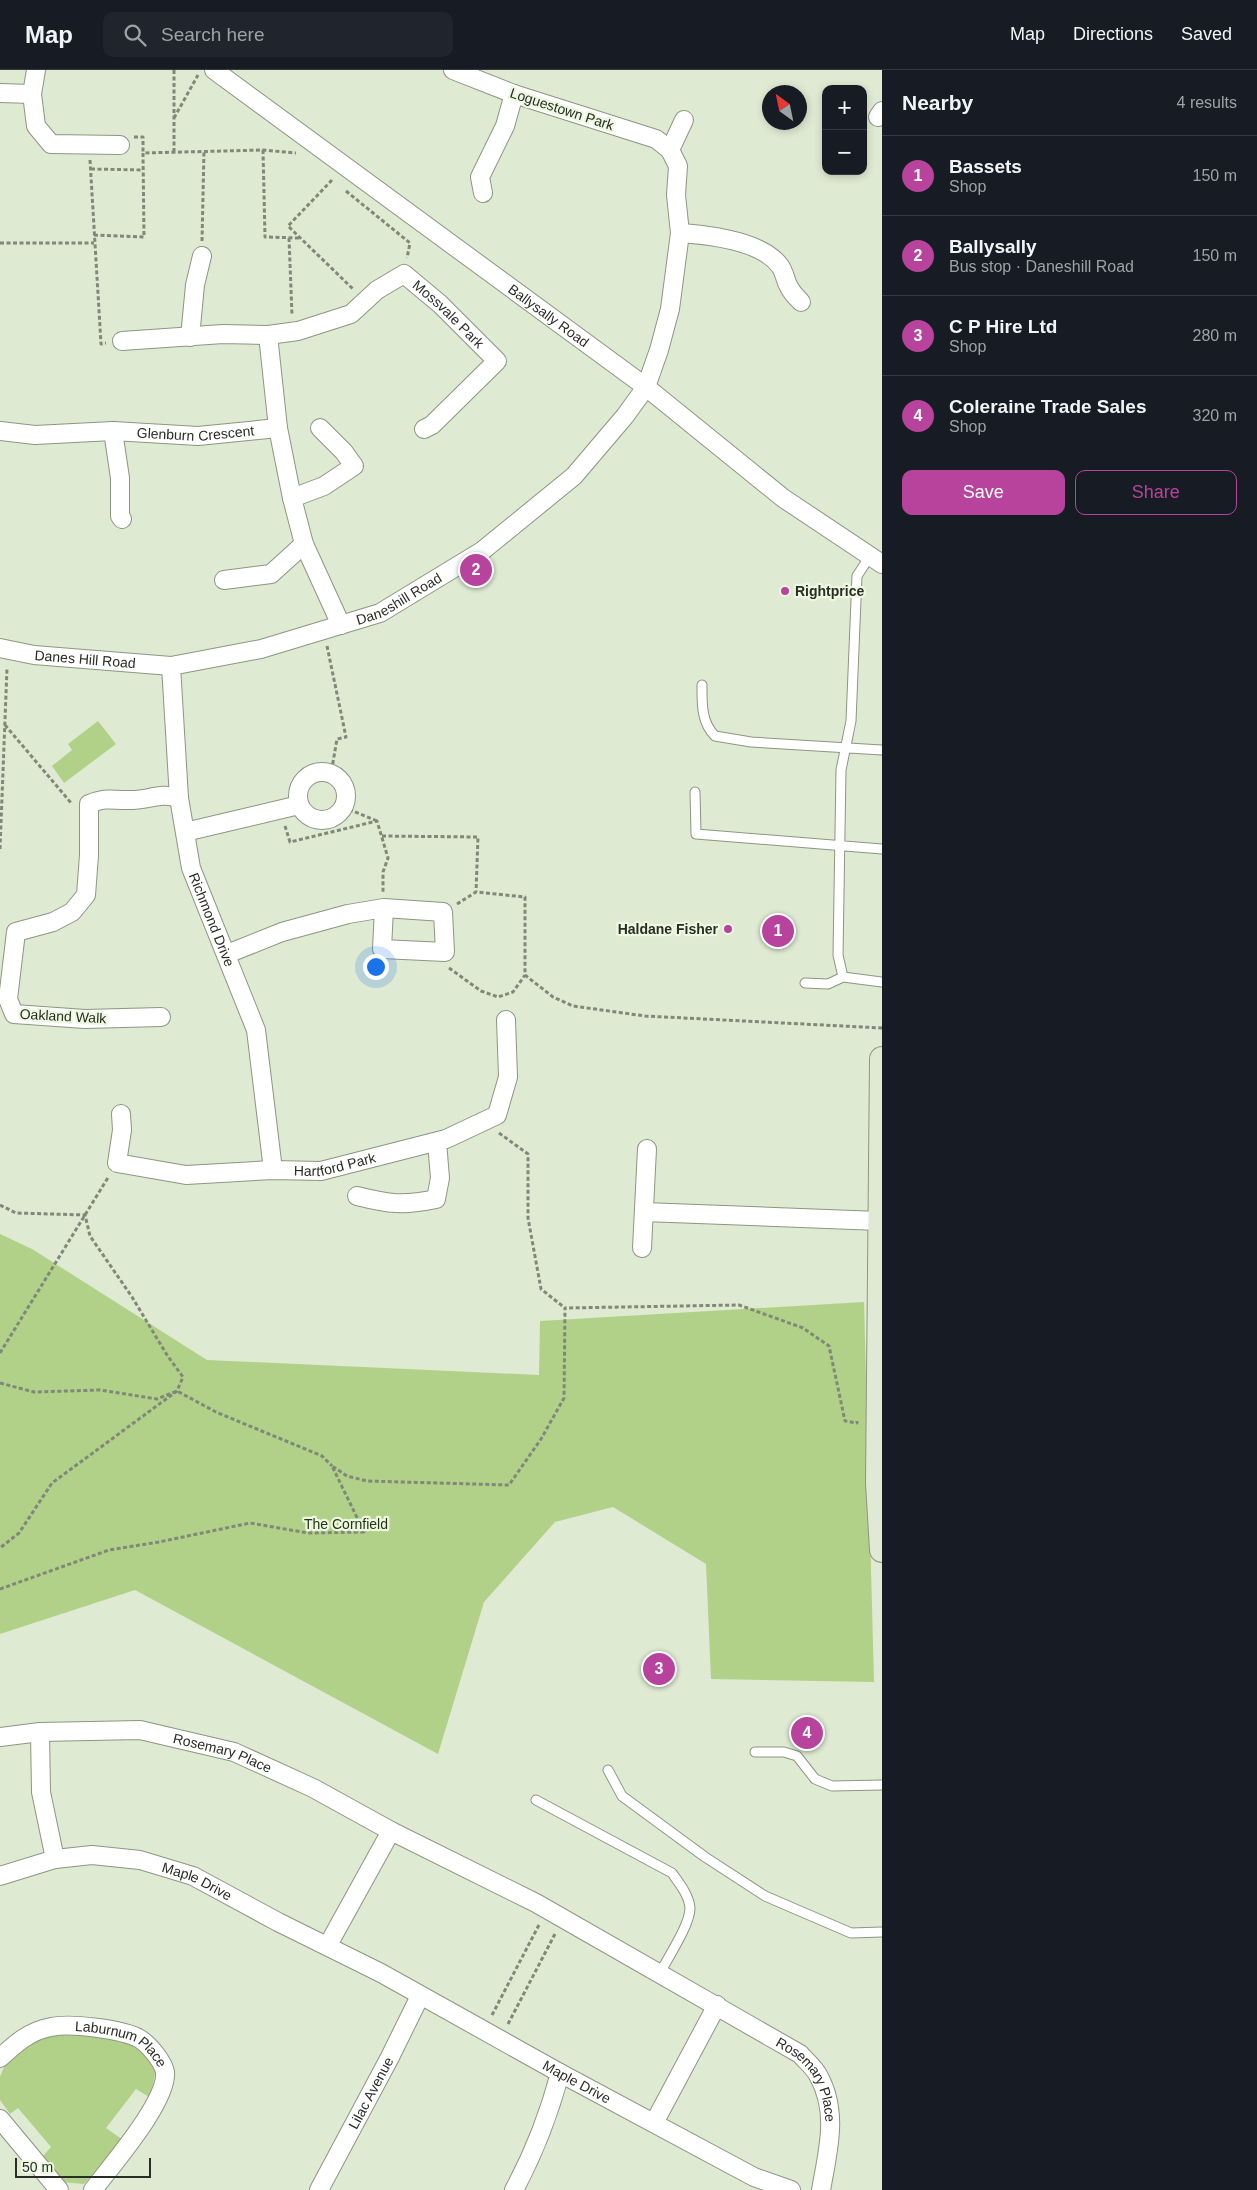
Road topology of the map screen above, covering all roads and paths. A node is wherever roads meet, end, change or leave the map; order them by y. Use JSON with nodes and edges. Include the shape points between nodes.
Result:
{"nodes":[{"id":1,"x":36,"y":70,"type":"edge"},
{"id":2,"x":174,"y":70,"type":"edge"},
{"id":3,"x":201,"y":70,"type":"edge"},
{"id":4,"x":214,"y":70,"type":"edge"},
{"id":5,"x":453,"y":70,"type":"edge"},
{"id":6,"x":0,"y":93,"type":"edge"},
{"id":7,"x":32,"y":94,"type":"junction"},
{"id":8,"x":514,"y":94,"type":"junction"},
{"id":9,"x":174,"y":118,"type":"junction"},
{"id":10,"x":684,"y":120,"type":"dead end"},
{"id":11,"x":90,"y":144,"type":"junction"},
{"id":12,"x":120,"y":144,"type":"dead end"},
{"id":13,"x":263,"y":150,"type":"junction"},
{"id":14,"x":670,"y":150,"type":"junction"},
{"id":15,"x":174,"y":152,"type":"junction"},
{"id":16,"x":204,"y":152,"type":"junction"},
{"id":17,"x":298,"y":153,"type":"dead end"},
{"id":18,"x":91,"y":169,"type":"junction"},
{"id":19,"x":143,"y":170,"type":"junction"},
{"id":20,"x":325,"y":174,"type":"dead end"},
{"id":21,"x":332,"y":180,"type":"junction"},
{"id":22,"x":483,"y":193,"type":"dead end"},
{"id":23,"x":680,"y":233,"type":"junction"},
{"id":24,"x":94,"y":235,"type":"junction"},
{"id":25,"x":289,"y":238,"type":"junction"},
{"id":26,"x":300,"y":238,"type":"junction"},
{"id":27,"x":0,"y":243,"type":"edge"},
{"id":28,"x":94,"y":243,"type":"junction"},
{"id":29,"x":202,"y":256,"type":"joint"},
{"id":30,"x":404,"y":274,"type":"junction"},
{"id":31,"x":365,"y":301,"type":"junction"},
{"id":32,"x":801,"y":302,"type":"dead end"},
{"id":33,"x":293,"y":331,"type":"junction"},
{"id":34,"x":268,"y":335,"type":"junction"},
{"id":35,"x":190,"y":337,"type":"junction"},
{"id":36,"x":122,"y":341,"type":"joint"},
{"id":37,"x":646,"y":387,"type":"junction"},
{"id":38,"x":278,"y":428,"type":"junction"},
{"id":39,"x":320,"y":428,"type":"dead end"},
{"id":40,"x":424,"y":429,"type":"dead end"},
{"id":41,"x":0,"y":431,"type":"edge"},
{"id":42,"x":113,"y":431,"type":"junction"},
{"id":43,"x":292,"y":498,"type":"junction"},
{"id":44,"x":122,"y":519,"type":"dead end"},
{"id":45,"x":304,"y":544,"type":"junction"},
{"id":46,"x":876,"y":560,"type":"edge"},
{"id":47,"x":224,"y":580,"type":"dead end"},
{"id":48,"x":341,"y":625,"type":"junction"},
{"id":49,"x":324,"y":630,"type":"junction"},
{"id":50,"x":4,"y":649,"type":"edge"},
{"id":51,"x":171,"y":666,"type":"junction"},
{"id":52,"x":702,"y":685,"type":"dead end"},
{"id":53,"x":5,"y":724,"type":"junction"},
{"id":54,"x":846,"y":748,"type":"junction"},
{"id":55,"x":882,"y":750,"type":"edge"},
{"id":56,"x":331,"y":774,"type":"junction"},
{"id":57,"x":695,"y":792,"type":"dead end"},
{"id":58,"x":179,"y":798,"type":"junction"},
{"id":59,"x":1,"y":804,"type":"edge"},
{"id":60,"x":299,"y":805,"type":"junction"},
{"id":61,"x":343,"y":807,"type":"junction"},
{"id":62,"x":281,"y":810,"type":"junction"},
{"id":63,"x":377,"y":821,"type":"junction"},
{"id":64,"x":89,"y":825,"type":"junction"},
{"id":65,"x":185,"y":832,"type":"junction"},
{"id":66,"x":382,"y":836,"type":"junction"},
{"id":67,"x":840,"y":846,"type":"junction"},
{"id":68,"x":0,"y":847,"type":"edge"},
{"id":69,"x":882,"y":849,"type":"edge"},
{"id":70,"x":476,"y":892,"type":"junction"},
{"id":71,"x":384,"y":908,"type":"junction"},
{"id":72,"x":443,"y":912,"type":"junction"},
{"id":73,"x":445,"y":952,"type":"junction"},
{"id":74,"x":227,"y":954,"type":"junction"},
{"id":75,"x":525,"y":975,"type":"junction"},
{"id":76,"x":843,"y":977,"type":"junction"},
{"id":77,"x":804,"y":982,"type":"dead end"},
{"id":78,"x":882,"y":982,"type":"edge"},
{"id":79,"x":160,"y":1017,"type":"dead end"},
{"id":80,"x":506,"y":1020,"type":"dead end"},
{"id":81,"x":882,"y":1028,"type":"edge"},
{"id":82,"x":882,"y":1059,"type":"edge"},
{"id":83,"x":120,"y":1114,"type":"dead end"},
{"id":84,"x":483,"y":1122,"type":"junction"},
{"id":85,"x":437,"y":1142,"type":"junction"},
{"id":86,"x":647,"y":1149,"type":"dead end"},
{"id":87,"x":117,"y":1163,"type":"junction"},
{"id":88,"x":273,"y":1170,"type":"junction"},
{"id":89,"x":357,"y":1196,"type":"dead end"},
{"id":90,"x":881,"y":1196,"type":"edge"},
{"id":91,"x":0,"y":1205,"type":"edge"},
{"id":92,"x":644,"y":1212,"type":"junction"},
{"id":93,"x":85,"y":1214,"type":"junction"},
{"id":94,"x":879,"y":1221,"type":"junction"},
{"id":95,"x":642,"y":1248,"type":"dead end"},
{"id":96,"x":565,"y":1308,"type":"junction"},
{"id":97,"x":0,"y":1353,"type":"edge"},
{"id":98,"x":0,"y":1383,"type":"edge"},
{"id":99,"x":178,"y":1391,"type":"junction"},
{"id":100,"x":857,"y":1414,"type":"dead end"},
{"id":101,"x":332,"y":1466,"type":"junction"},
{"id":102,"x":0,"y":1548,"type":"edge"},
{"id":103,"x":882,"y":1550,"type":"edge"},
{"id":104,"x":0,"y":1589,"type":"edge"},
{"id":105,"x":40,"y":1732,"type":"junction"},
{"id":106,"x":0,"y":1737,"type":"edge"},
{"id":107,"x":755,"y":1752,"type":"dead end"},
{"id":108,"x":608,"y":1770,"type":"dead end"},
{"id":109,"x":882,"y":1785,"type":"edge"},
{"id":110,"x":536,"y":1800,"type":"dead end"},
{"id":111,"x":391,"y":1831,"type":"junction"},
{"id":112,"x":55,"y":1859,"type":"junction"},
{"id":113,"x":0,"y":1876,"type":"edge"},
{"id":114,"x":547,"y":1910,"type":"junction"},
{"id":115,"x":563,"y":1919,"type":"junction"},
{"id":116,"x":882,"y":1932,"type":"edge"},
{"id":117,"x":328,"y":1946,"type":"junction"},
{"id":118,"x":660,"y":1973,"type":"junction"},
{"id":119,"x":420,"y":1996,"type":"junction"},
{"id":120,"x":717,"y":2005,"type":"junction"},
{"id":121,"x":484,"y":2030,"type":"junction"},
{"id":122,"x":500,"y":2039,"type":"junction"},
{"id":123,"x":0,"y":2058,"type":"edge"},
{"id":124,"x":560,"y":2073,"type":"junction"},
{"id":125,"x":0,"y":2119,"type":"edge"},
{"id":126,"x":654,"y":2124,"type":"junction"},
{"id":127,"x":59,"y":2190,"type":"edge"},
{"id":128,"x":93,"y":2190,"type":"edge"},
{"id":129,"x":319,"y":2190,"type":"edge"},
{"id":130,"x":514,"y":2190,"type":"edge"},
{"id":131,"x":791,"y":2190,"type":"edge"},
{"id":132,"x":821,"y":2190,"type":"edge"}],
"edges":[{"from":1,"to":7,"type":"street"},
{"from":2,"to":9,"type":"path"},
{"from":3,"to":9,"type":"path"},
{"from":4,"to":37,"type":"street","name":"Ballysally Road"},
{"from":5,"to":8,"type":"street","name":"Loguestown Park"},
{"from":6,"to":7,"type":"street"},
{"from":7,"to":11,"type":"street","via":[[36,126],[51,144]]},
{"from":8,"to":14,"type":"street","name":"Loguestown Park","via":[[656,140]]},
{"from":8,"to":22,"type":"street","via":[[505,126],[480,177]]},
{"from":9,"to":15,"type":"path"},
{"from":10,"to":14,"type":"street"},
{"from":11,"to":12,"type":"street"},
{"from":11,"to":18,"type":"path"},
{"from":13,"to":16,"type":"path"},
{"from":13,"to":17,"type":"path"},
{"from":13,"to":25,"type":"path","via":[[265,237]]},
{"from":14,"to":23,"type":"street","via":[[678,166],[676,195]]},
{"from":15,"to":16,"type":"path"},
{"from":15,"to":19,"type":"path","via":[[143,152]]},
{"from":16,"to":29,"type":"path"},
{"from":18,"to":19,"type":"path"},
{"from":18,"to":24,"type":"path"},
{"from":19,"to":24,"type":"path","via":[[144,237]]},
{"from":20,"to":21,"type":"path"},
{"from":21,"to":26,"type":"path","via":[[288,226]]},
{"from":21,"to":30,"type":"path","via":[[410,242]]},
{"from":23,"to":32,"type":"street","via":[[742,243],[770,256],[779,264],[789,287]]},
{"from":23,"to":37,"type":"street","via":[[670,308],[660,350]]},
{"from":24,"to":28,"type":"path"},
{"from":25,"to":26,"type":"path"},
{"from":25,"to":33,"type":"path"},
{"from":26,"to":31,"type":"path"},
{"from":27,"to":28,"type":"path"},
{"from":28,"to":36,"type":"path","via":[[101,344]]},
{"from":29,"to":35,"type":"street"},
{"from":30,"to":31,"type":"street","name":"Mossvale Park"},
{"from":30,"to":40,"type":"street","name":"Mossvale Park","via":[[440,304],[497,361],[432,425]]},
{"from":31,"to":33,"type":"street","name":"Mossvale Park","via":[[350,314]]},
{"from":33,"to":34,"type":"street","name":"Mossvale Park"},
{"from":34,"to":35,"type":"street","name":"Mossvale Park"},
{"from":34,"to":38,"type":"street"},
{"from":35,"to":36,"type":"street","name":"Mossvale Park"},
{"from":37,"to":46,"type":"street","name":"Ballysally Road","via":[[783,498]]},
{"from":37,"to":48,"type":"street","name":"Daneshill Road","via":[[574,476],[482,551],[380,612]]},
{"from":38,"to":42,"type":"street","name":"Glenburn Crescent","via":[[198,436]]},
{"from":38,"to":43,"type":"street"},
{"from":39,"to":43,"type":"street","via":[[354,466],[324,486]]},
{"from":41,"to":42,"type":"street","name":"Glenburn Crescent","via":[[35,435]]},
{"from":42,"to":44,"type":"street"},
{"from":43,"to":45,"type":"street"},
{"from":45,"to":47,"type":"street","via":[[271,574]]},
{"from":45,"to":48,"type":"street"},
{"from":46,"to":54,"type":"lane","via":[[857,576],[851,721]]},
{"from":48,"to":49,"type":"street","name":"Daneshill Road"},
{"from":49,"to":51,"type":"street","name":"Daneshill Road","via":[[261,649]]},
{"from":49,"to":56,"type":"path","via":[[346,737],[337,739]]},
{"from":50,"to":51,"type":"street","name":"Danes Hill Road","via":[[34,655]]},
{"from":50,"to":53,"type":"path"},
{"from":51,"to":58,"type":"street","name":"Richmond Drive"},
{"from":52,"to":54,"type":"lane","via":[[702,708],[706,723],[715,736],[752,742]]},
{"from":53,"to":59,"type":"path"},
{"from":53,"to":64,"type":"path"},
{"from":54,"to":55,"type":"lane"},
{"from":54,"to":67,"type":"lane","via":[[842,770]]},
{"from":56,"to":60,"type":"street","via":[[315,772],[307,776],[298,790]]},
{"from":56,"to":61,"type":"street","via":[[343,784]]},
{"from":57,"to":67,"type":"lane","via":[[696,834]]},
{"from":58,"to":64,"type":"street","name":"Oakland Walk","via":[[168,794],[132,800],[103,798],[89,804]]},
{"from":58,"to":65,"type":"street","name":"Richmond Drive"},
{"from":59,"to":68,"type":"path"},
{"from":60,"to":61,"type":"street","via":[[310,817],[325,820]]},
{"from":60,"to":62,"type":"street"},
{"from":61,"to":63,"type":"path"},
{"from":62,"to":63,"type":"path","via":[[290,842]]},
{"from":62,"to":65,"type":"street"},
{"from":63,"to":66,"type":"path"},
{"from":64,"to":79,"type":"street","name":"Oakland Walk","via":[[86,895],[72,912],[53,922],[16,932],[8,999],[14,1014],[85,1019]]},
{"from":65,"to":74,"type":"street","name":"Richmond Drive","via":[[191,868]]},
{"from":66,"to":70,"type":"path","via":[[478,837]]},
{"from":66,"to":71,"type":"path","via":[[388,858],[383,872]]},
{"from":67,"to":69,"type":"lane"},
{"from":67,"to":76,"type":"lane","via":[[838,955]]},
{"from":70,"to":72,"type":"path"},
{"from":70,"to":75,"type":"path","via":[[525,897]]},
{"from":71,"to":72,"type":"street"},
{"from":71,"to":73,"type":"street","via":[[382,949]]},
{"from":71,"to":74,"type":"street","via":[[282,932]]},
{"from":72,"to":73,"type":"street"},
{"from":73,"to":75,"type":"path","via":[[449,968],[482,991],[498,997],[513,992]]},
{"from":74,"to":88,"type":"street","name":"Richmond Drive","via":[[256,1030]]},
{"from":75,"to":81,"type":"path","via":[[553,997],[573,1006],[645,1016]]},
{"from":76,"to":77,"type":"lane","via":[[828,984]]},
{"from":76,"to":78,"type":"lane"},
{"from":80,"to":84,"type":"street","name":"Hartford Park","via":[[508,1077],[497,1115]]},
{"from":82,"to":90,"type":"main road"},
{"from":83,"to":87,"type":"street","via":[[122,1130]]},
{"from":84,"to":85,"type":"street","name":"Hartford Park"},
{"from":84,"to":96,"type":"path","via":[[528,1154],[528,1218],[541,1289]]},
{"from":85,"to":88,"type":"street","name":"Hartford Park","via":[[321,1171]]},
{"from":85,"to":89,"type":"street","via":[[440,1178],[436,1199],[410,1205],[388,1204]]},
{"from":86,"to":92,"type":"street"},
{"from":87,"to":88,"type":"street","name":"Hartford Park","via":[[186,1175]]},
{"from":87,"to":93,"type":"path"},
{"from":90,"to":94,"type":"main road"},
{"from":91,"to":93,"type":"path","via":[[16,1213]]},
{"from":92,"to":94,"type":"street"},
{"from":92,"to":95,"type":"street"},
{"from":93,"to":97,"type":"path"},
{"from":93,"to":99,"type":"path","via":[[90,1236],[183,1377]]},
{"from":94,"to":103,"type":"main road","via":[[878,1483]]},
{"from":96,"to":100,"type":"path","via":[[739,1305],[803,1328],[829,1346],[845,1422],[857,1423]]},
{"from":96,"to":101,"type":"path","via":[[564,1398],[510,1485],[367,1482],[347,1476]]},
{"from":98,"to":99,"type":"path","via":[[34,1392],[100,1390],[157,1399]]},
{"from":99,"to":101,"type":"path","via":[[216,1412],[322,1456]]},
{"from":99,"to":102,"type":"path","via":[[52,1483],[19,1533]]},
{"from":101,"to":104,"type":"path","via":[[364,1532],[308,1533],[250,1523],[109,1550]]},
{"from":105,"to":106,"type":"street","name":"Rosemary Place"},
{"from":105,"to":111,"type":"street","name":"Rosemary Place","via":[[140,1730],[234,1752],[313,1788]]},
{"from":105,"to":112,"type":"street","via":[[41,1792]]},
{"from":107,"to":109,"type":"lane","via":[[784,1752],[797,1756],[815,1779],[832,1786]]},
{"from":108,"to":116,"type":"lane","via":[[622,1796],[704,1857],[765,1896],[851,1933]]},
{"from":110,"to":118,"type":"lane","via":[[672,1873],[684,1889],[690,1908],[687,1921]]},
{"from":111,"to":114,"type":"street","name":"Rosemary Place"},
{"from":111,"to":117,"type":"street"},
{"from":112,"to":113,"type":"street","name":"Maple Drive"},
{"from":112,"to":117,"type":"street","name":"Maple Drive","via":[[92,1855],[140,1860],[193,1876]]},
{"from":114,"to":115,"type":"street","name":"Rosemary Place"},
{"from":114,"to":121,"type":"path"},
{"from":115,"to":118,"type":"street","name":"Rosemary Place"},
{"from":115,"to":122,"type":"path"},
{"from":117,"to":119,"type":"street","name":"Maple Drive"},
{"from":118,"to":120,"type":"street","name":"Rosemary Place"},
{"from":119,"to":121,"type":"street","name":"Maple Drive"},
{"from":119,"to":129,"type":"street","name":"Lilac Avenue"},
{"from":120,"to":126,"type":"street"},
{"from":120,"to":132,"type":"street","name":"Rosemary Place","via":[[800,2054],[817,2073],[826,2093],[831,2127]]},
{"from":121,"to":122,"type":"street","name":"Maple Drive"},
{"from":122,"to":124,"type":"street","name":"Maple Drive"},
{"from":123,"to":128,"type":"street","name":"Laburnum Place","via":[[24,2036],[51,2026],[93,2026],[140,2039],[157,2056],[165,2072],[161,2095]]},
{"from":124,"to":126,"type":"street","name":"Maple Drive"},
{"from":124,"to":130,"type":"street","via":[[550,2112]]},
{"from":125,"to":127,"type":"street"},
{"from":126,"to":131,"type":"street","name":"Maple Drive","via":[[754,2176]]}]}
